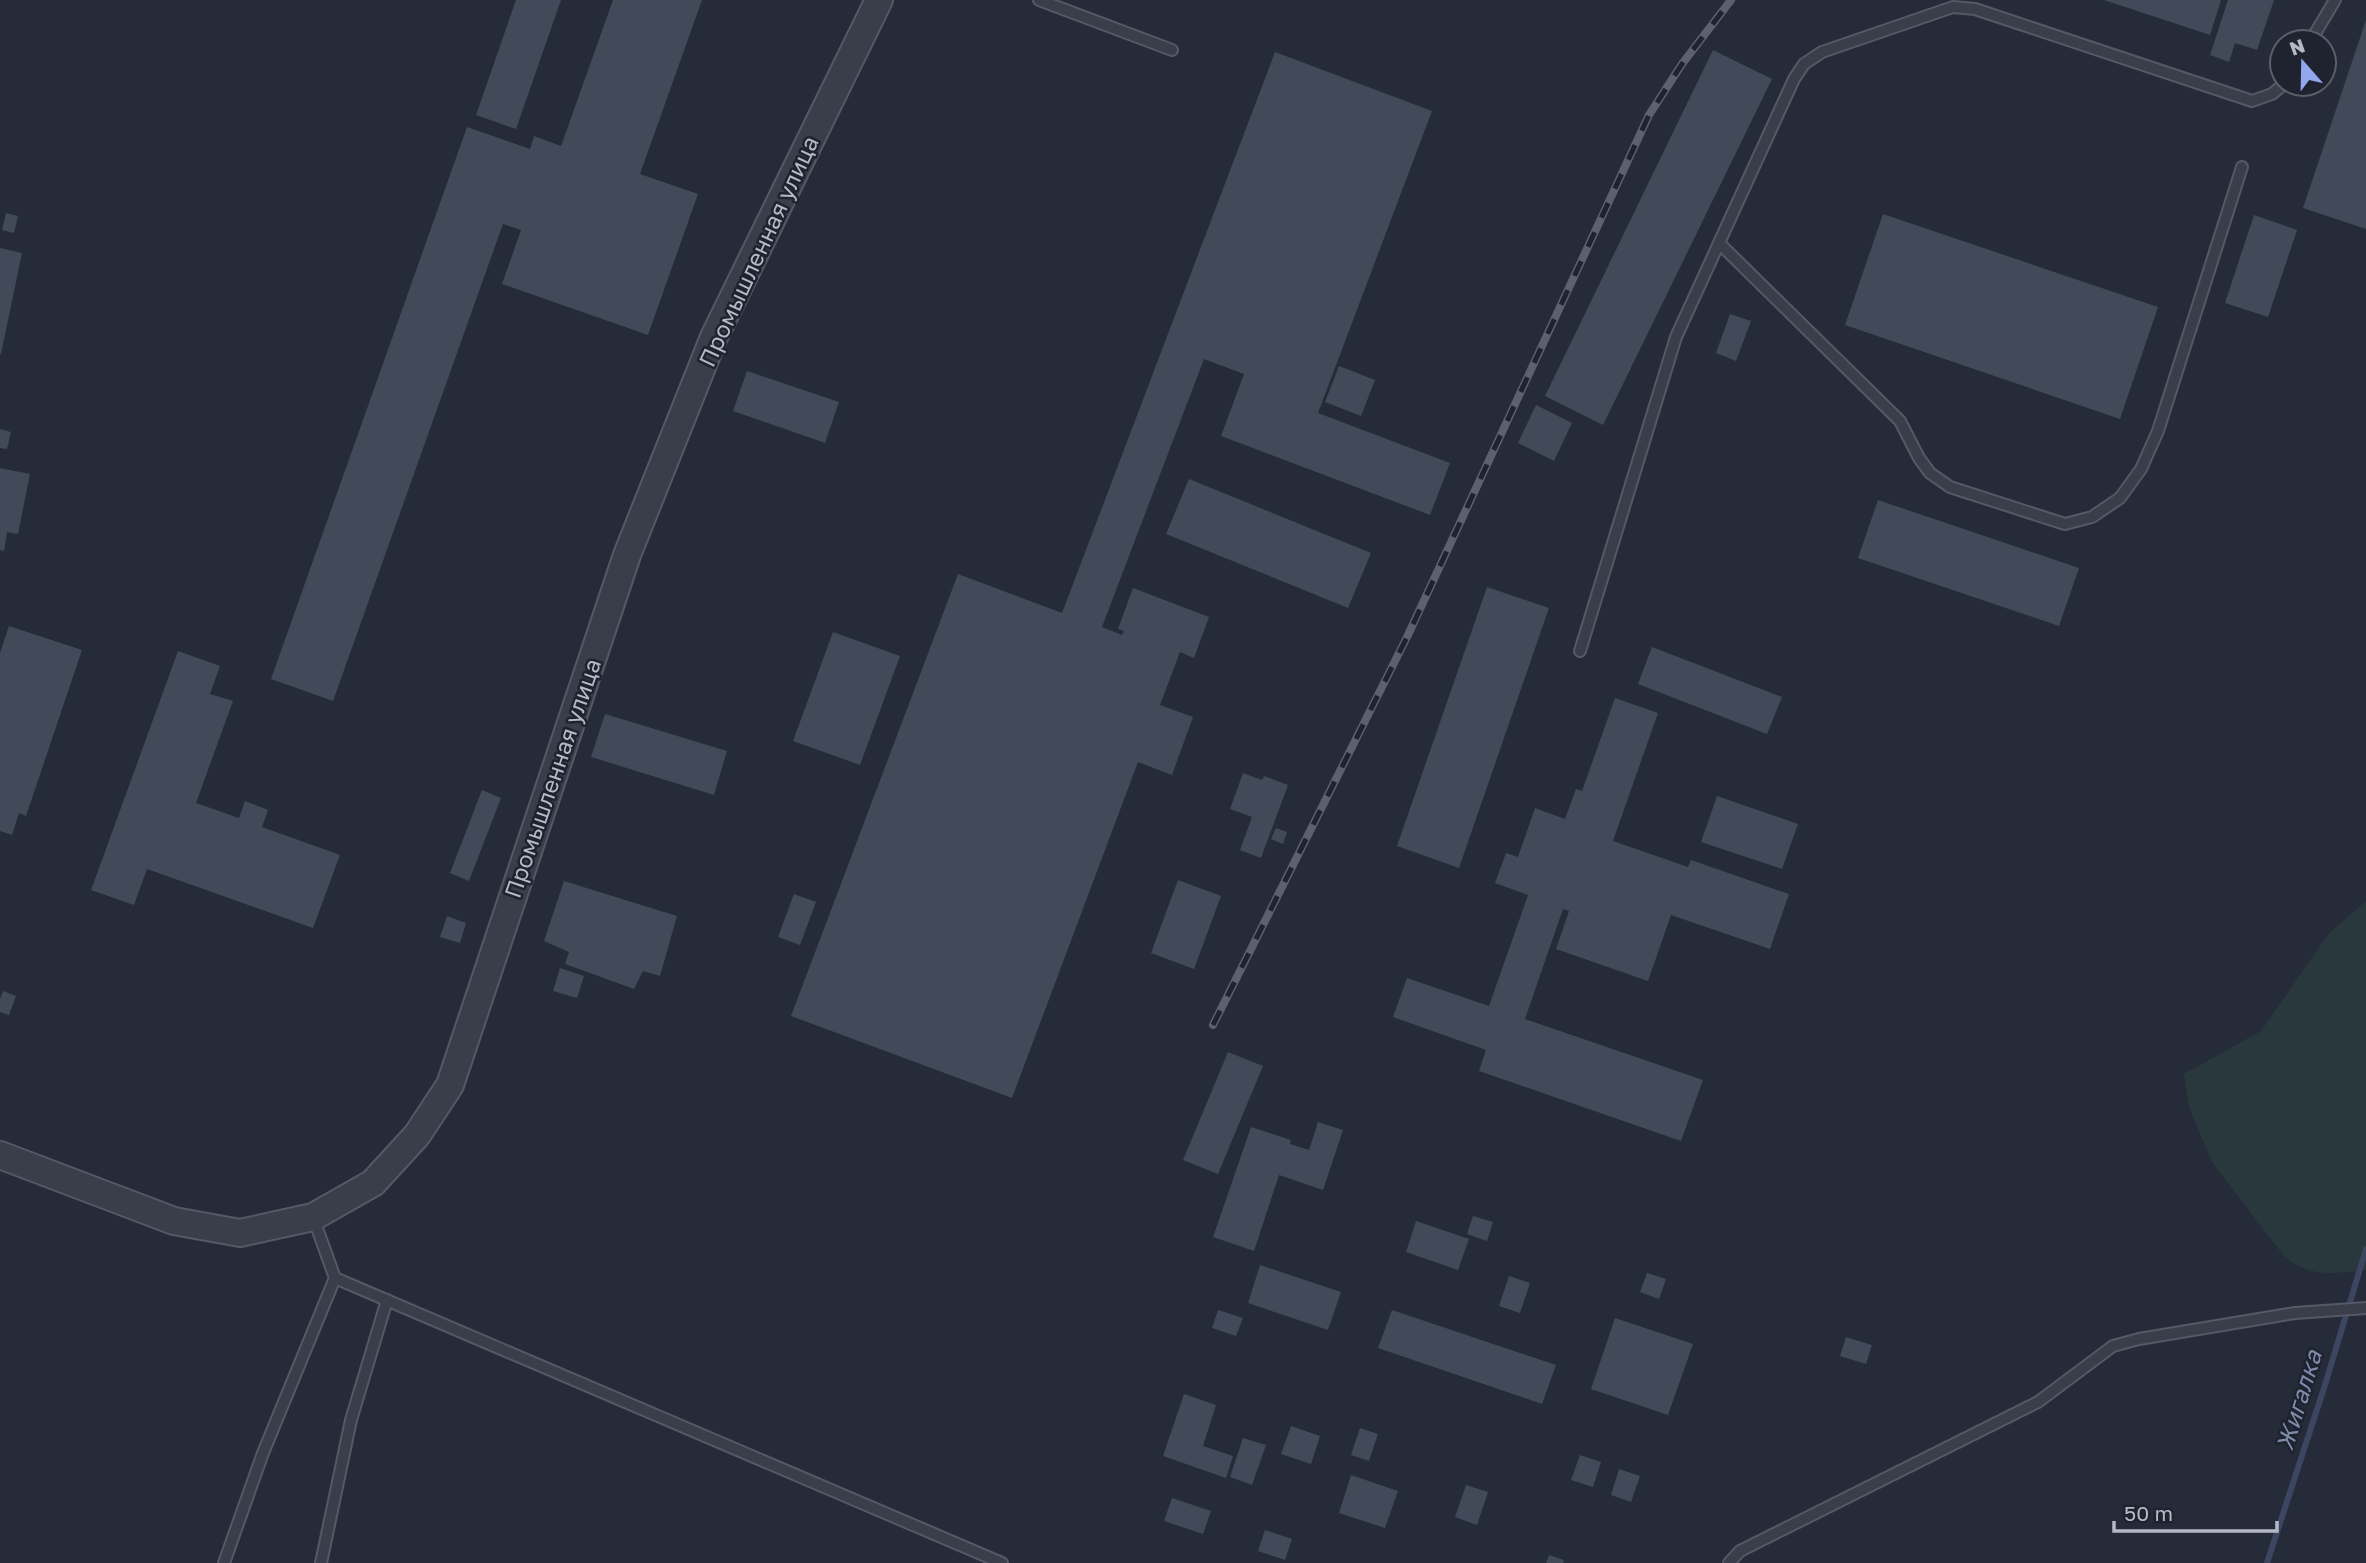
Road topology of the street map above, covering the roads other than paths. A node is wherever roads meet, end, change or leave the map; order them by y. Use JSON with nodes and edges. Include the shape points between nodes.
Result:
{"nodes":[{"id":1,"x":879,"y":0,"type":"edge"},
{"id":2,"x":1039,"y":0,"type":"edge"},
{"id":3,"x":2335,"y":0,"type":"edge"},
{"id":4,"x":2318,"y":28,"type":"edge"},
{"id":5,"x":1172,"y":50,"type":"dead end"},
{"id":6,"x":2268,"y":95,"type":"edge"},
{"id":7,"x":2242,"y":167,"type":"dead end"},
{"id":8,"x":1719,"y":243,"type":"junction"},
{"id":9,"x":1580,"y":651,"type":"dead end"},
{"id":10,"x":0,"y":1155,"type":"edge"},
{"id":11,"x":313,"y":1217,"type":"junction"},
{"id":12,"x":335,"y":1278,"type":"junction"},
{"id":13,"x":387,"y":1300,"type":"junction"},
{"id":14,"x":2366,"y":1308,"type":"edge"},
{"id":15,"x":224,"y":1563,"type":"edge"},
{"id":16,"x":321,"y":1563,"type":"edge"},
{"id":17,"x":1002,"y":1563,"type":"edge"},
{"id":18,"x":1729,"y":1563,"type":"edge"}],
"edges":[{"from":1,"to":11,"type":"street","name":"Промышленная улица","via":[[714,337],[627,555],[450,1085],[417,1135],[373,1183]]},
{"from":2,"to":5,"type":"lane"},
{"from":3,"to":4,"type":"lane"},
{"from":6,"to":8,"type":"lane","via":[[2252,101],[1975,9],[1953,7],[1822,52],[1804,64]]},
{"from":7,"to":8,"type":"lane","via":[[2158,431],[2141,469],[2120,498],[2092,517],[2065,524],[1950,487],[1930,473],[1900,421]]},
{"from":8,"to":9,"type":"lane","via":[[1676,337]]},
{"from":10,"to":11,"type":"street","name":"Промышленная улица","via":[[174,1221],[240,1233]]},
{"from":11,"to":12,"type":"lane"},
{"from":12,"to":13,"type":"lane"},
{"from":12,"to":15,"type":"lane","via":[[263,1453]]},
{"from":13,"to":16,"type":"lane","via":[[351,1420]]},
{"from":13,"to":17,"type":"lane"},
{"from":14,"to":18,"type":"lane","via":[[2295,1314],[2113,1346],[2038,1402],[1740,1551]]}]}
